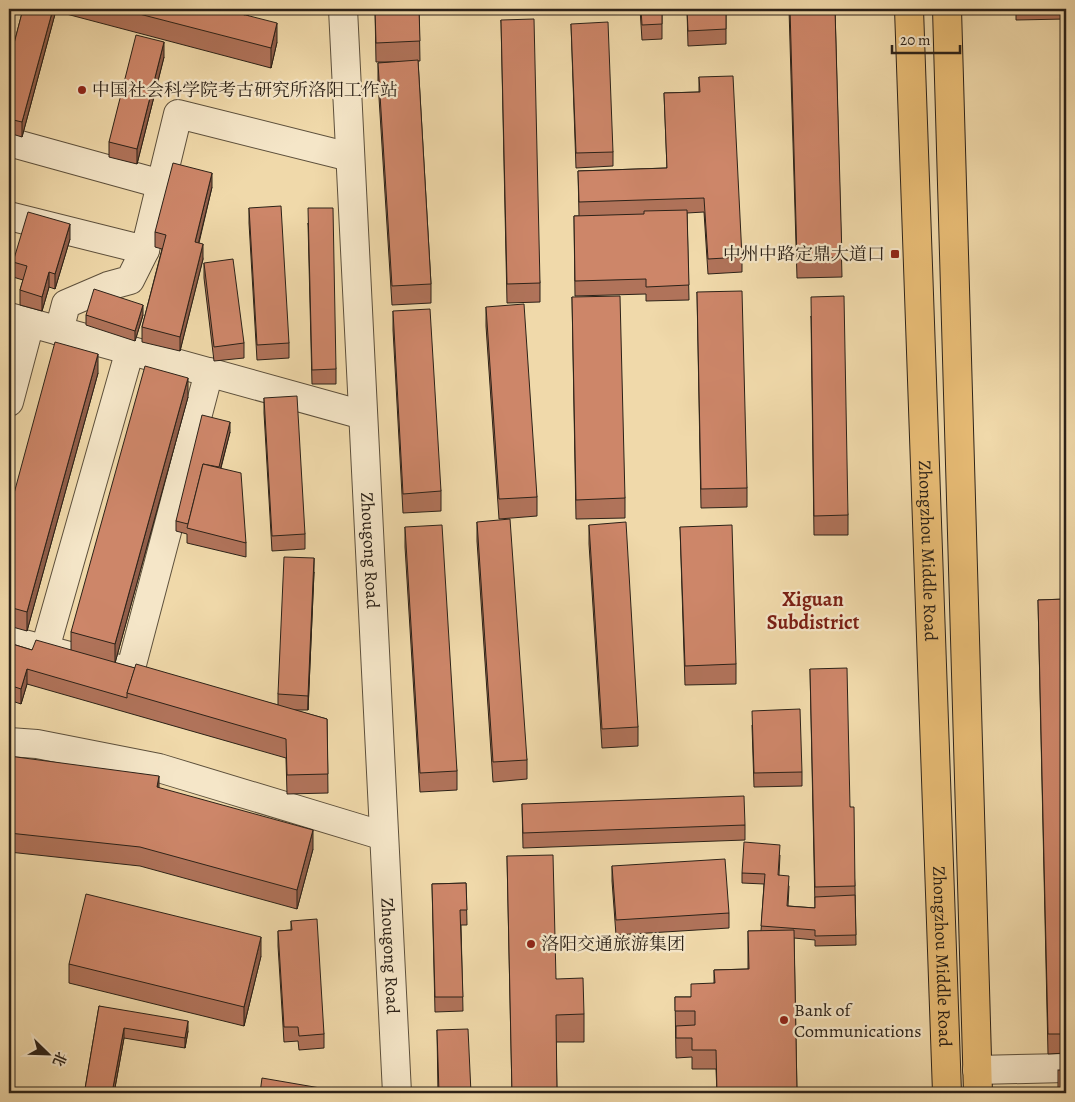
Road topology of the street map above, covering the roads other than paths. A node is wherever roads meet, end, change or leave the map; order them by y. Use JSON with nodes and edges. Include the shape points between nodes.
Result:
{"nodes":[{"id":1,"x":343,"y":9,"type":"edge"},
{"id":2,"x":909,"y":9,"type":"edge"},
{"id":3,"x":947,"y":9,"type":"edge"},
{"id":4,"x":9,"y":142,"type":"edge"},
{"id":5,"x":350,"y":157,"type":"junction"},
{"id":6,"x":161,"y":184,"type":"junction"},
{"id":7,"x":9,"y":216,"type":"edge"},
{"id":8,"x":144,"y":250,"type":"junction"},
{"id":9,"x":19,"y":320,"type":"edge"},
{"id":10,"x":59,"y":331,"type":"junction"},
{"id":11,"x":130,"y":350,"type":"junction"},
{"id":12,"x":209,"y":372,"type":"junction"},
{"id":13,"x":9,"y":402,"type":"edge"},
{"id":14,"x":363,"y":415,"type":"junction"},
{"id":15,"x":9,"y":640,"type":"edge"},
{"id":16,"x":45,"y":650,"type":"junction"},
{"id":17,"x":9,"y":742,"type":"edge"},
{"id":18,"x":384,"y":836,"type":"junction"},
{"id":19,"x":1066,"y":1068,"type":"edge"},
{"id":20,"x":977,"y":1082,"type":"edge"},
{"id":21,"x":397,"y":1093,"type":"edge"},
{"id":22,"x":947,"y":1093,"type":"edge"}],
"edges":[{"from":1,"to":5,"type":"street","name":"Zhougong Road"},
{"from":2,"to":22,"type":"main road","name":"Zhongzhou Middle Road"},
{"from":3,"to":20,"type":"main road","name":"Zhongzhou Middle Road"},
{"from":4,"to":6,"type":"street"},
{"from":5,"to":6,"type":"street","via":[[178,114]]},
{"from":5,"to":14,"type":"street","name":"Zhougong Road"},
{"from":6,"to":8,"type":"street"},
{"from":7,"to":8,"type":"street"},
{"from":8,"to":10,"type":"street","via":[[130,280],[66,304]]},
{"from":9,"to":10,"type":"street"},
{"from":9,"to":13,"type":"street"},
{"from":10,"to":11,"type":"street"},
{"from":11,"to":12,"type":"street"},
{"from":11,"to":16,"type":"street"},
{"from":12,"to":14,"type":"street"},
{"from":12,"to":16,"type":"street","via":[[130,672]]},
{"from":14,"to":18,"type":"street","name":"Zhougong Road"},
{"from":15,"to":16,"type":"street"},
{"from":17,"to":18,"type":"street","via":[[37,744],[159,768]]},
{"from":18,"to":21,"type":"street","name":"Zhougong Road"},
{"from":19,"to":20,"type":"street"}]}
